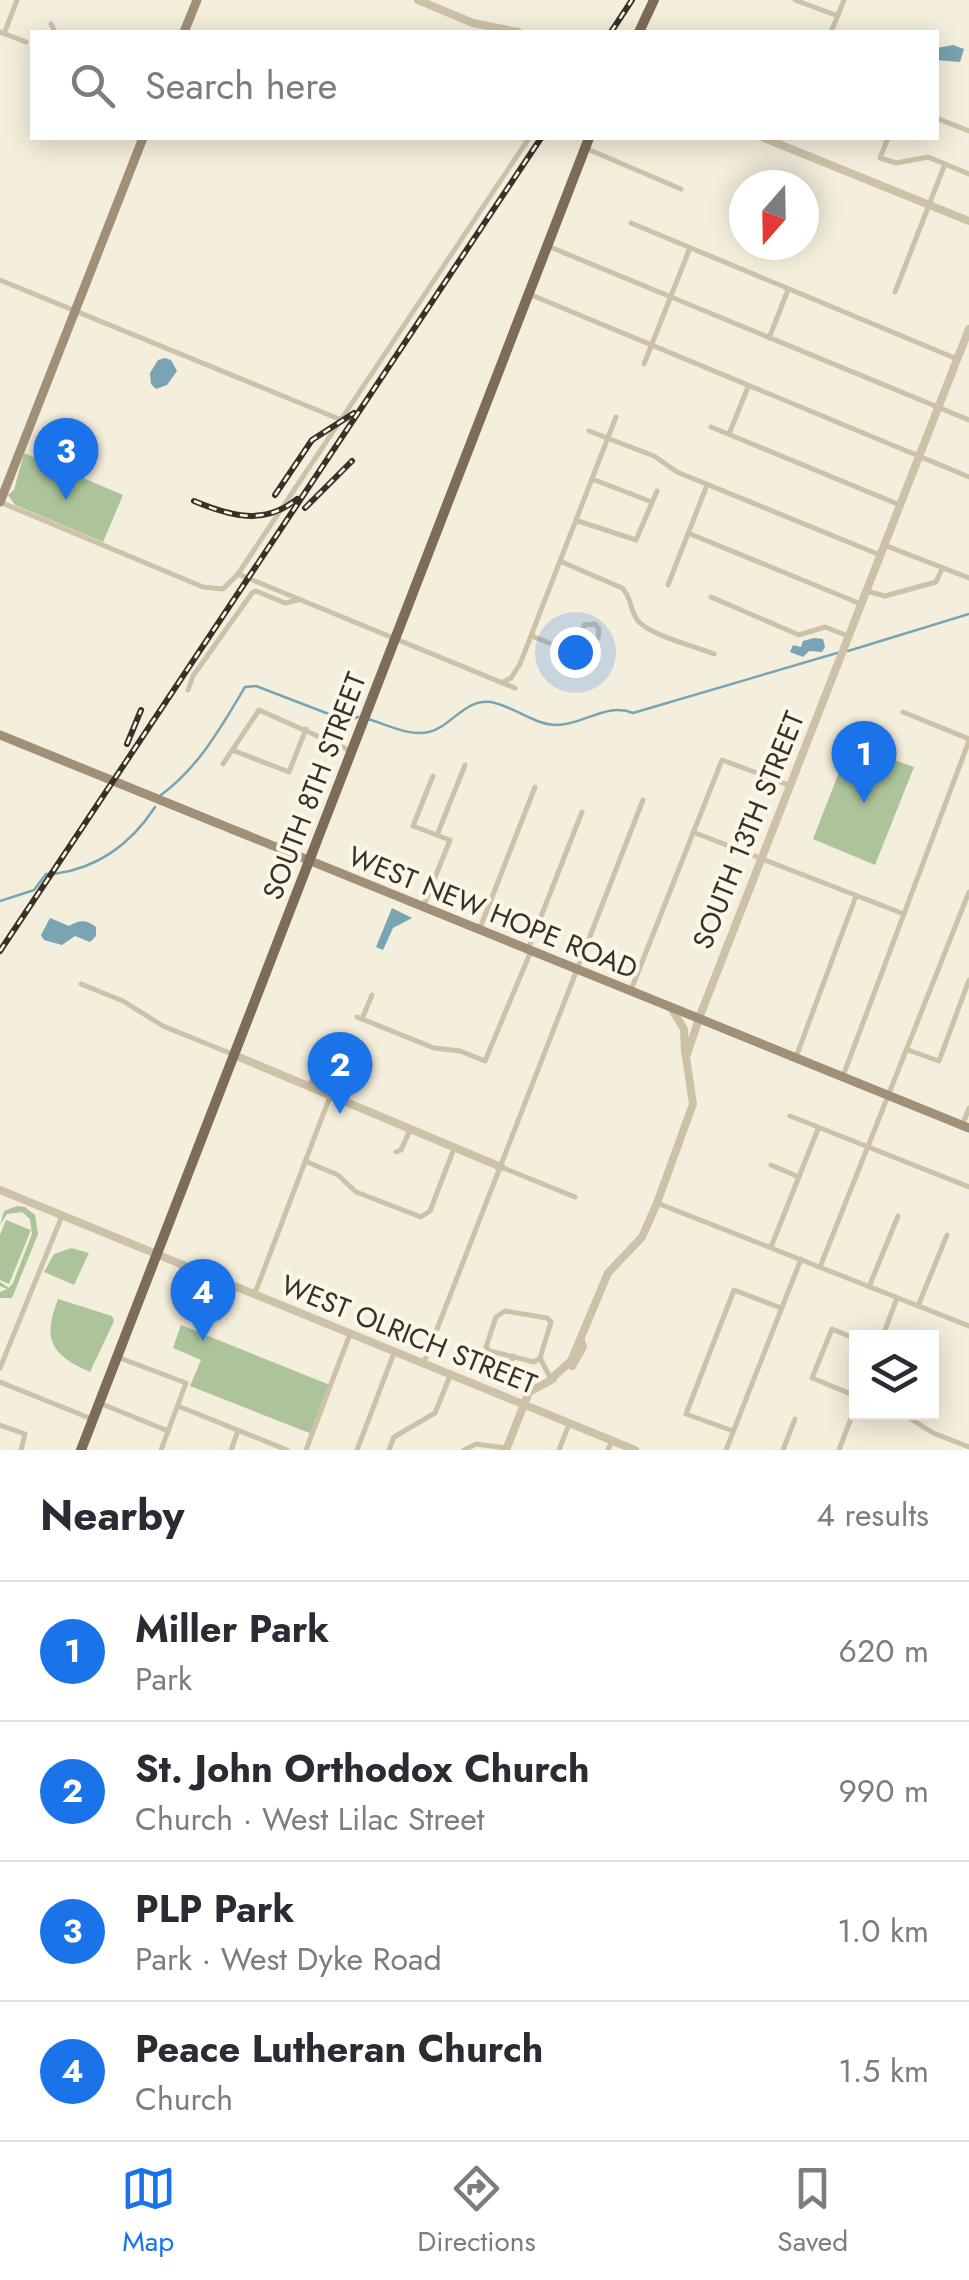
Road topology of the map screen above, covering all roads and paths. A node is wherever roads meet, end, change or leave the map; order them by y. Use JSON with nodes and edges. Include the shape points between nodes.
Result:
{"nodes":[{"id":1,"x":17,"y":0,"type":"edge"},
{"id":2,"x":196,"y":0,"type":"edge"},
{"id":3,"x":418,"y":0,"type":"edge"},
{"id":4,"x":654,"y":0,"type":"edge"},
{"id":5,"x":794,"y":0,"type":"edge"},
{"id":6,"x":844,"y":0,"type":"edge"},
{"id":7,"x":838,"y":16,"type":"junction"},
{"id":8,"x":51,"y":24,"type":"dead end"},
{"id":9,"x":55,"y":30,"type":"edge"},
{"id":10,"x":185,"y":30,"type":"edge"},
{"id":11,"x":508,"y":30,"type":"edge"},
{"id":12,"x":640,"y":30,"type":"edge"},
{"id":13,"x":832,"y":30,"type":"edge"},
{"id":14,"x":2,"y":33,"type":"edge"},
{"id":15,"x":26,"y":42,"type":"dead end"},
{"id":16,"x":939,"y":119,"type":"edge"},
{"id":17,"x":969,"y":131,"type":"edge"},
{"id":18,"x":142,"y":140,"type":"edge"},
{"id":19,"x":527,"y":140,"type":"edge"},
{"id":20,"x":887,"y":140,"type":"edge"},
{"id":21,"x":789,"y":142,"type":"edge"},
{"id":22,"x":588,"y":143,"type":"edge"},
{"id":23,"x":945,"y":164,"type":"junction"},
{"id":24,"x":969,"y":174,"type":"edge"},
{"id":25,"x":682,"y":189,"type":"dead end"},
{"id":26,"x":928,"y":205,"type":"junction"},
{"id":27,"x":969,"y":221,"type":"edge"},
{"id":28,"x":631,"y":223,"type":"dead end"},
{"id":29,"x":547,"y":246,"type":"junction"},
{"id":30,"x":690,"y":248,"type":"junction"},
{"id":31,"x":0,"y":280,"type":"edge"},
{"id":32,"x":788,"y":289,"type":"junction"},
{"id":33,"x":895,"y":292,"type":"dead end"},
{"id":34,"x":529,"y":294,"type":"junction"},
{"id":35,"x":670,"y":297,"type":"junction"},
{"id":36,"x":76,"y":311,"type":"junction"},
{"id":37,"x":969,"y":329,"type":"edge"},
{"id":38,"x":769,"y":338,"type":"junction"},
{"id":39,"x":651,"y":348,"type":"junction"},
{"id":40,"x":957,"y":359,"type":"junction"},
{"id":41,"x":644,"y":364,"type":"dead end"},
{"id":42,"x":748,"y":386,"type":"junction"},
{"id":43,"x":938,"y":408,"type":"junction"},
{"id":44,"x":616,"y":417,"type":"dead end"},
{"id":45,"x":339,"y":419,"type":"junction"},
{"id":46,"x":969,"y":420,"type":"edge"},
{"id":47,"x":711,"y":428,"type":"dead end"},
{"id":48,"x":589,"y":431,"type":"dead end"},
{"id":49,"x":729,"y":434,"type":"junction"},
{"id":50,"x":607,"y":438,"type":"junction"},
{"id":51,"x":919,"y":456,"type":"junction"},
{"id":52,"x":969,"y":476,"type":"edge"},
{"id":53,"x":592,"y":479,"type":"junction"},
{"id":54,"x":707,"y":484,"type":"junction"},
{"id":55,"x":656,"y":491,"type":"dead end"},
{"id":56,"x":0,"y":502,"type":"edge"},
{"id":57,"x":652,"y":502,"type":"junction"},
{"id":58,"x":900,"y":505,"type":"junction"},
{"id":59,"x":578,"y":520,"type":"junction"},
{"id":60,"x":688,"y":533,"type":"junction"},
{"id":61,"x":884,"y":546,"type":"junction"},
{"id":62,"x":880,"y":556,"type":"junction"},
{"id":63,"x":562,"y":562,"type":"junction"},
{"id":64,"x":942,"y":568,"type":"junction"},
{"id":65,"x":238,"y":574,"type":"junction"},
{"id":66,"x":969,"y":578,"type":"edge"},
{"id":67,"x":668,"y":585,"type":"dead end"},
{"id":68,"x":866,"y":591,"type":"junction"},
{"id":69,"x":711,"y":598,"type":"dead end"},
{"id":70,"x":298,"y":600,"type":"junction"},
{"id":71,"x":861,"y":604,"type":"junction"},
{"id":72,"x":532,"y":636,"type":"junction"},
{"id":73,"x":581,"y":636,"type":"dead end"},
{"id":74,"x":848,"y":636,"type":"junction"},
{"id":75,"x":395,"y":640,"type":"junction"},
{"id":76,"x":714,"y":654,"type":"dead end"},
{"id":77,"x":503,"y":682,"type":"junction"},
{"id":78,"x":514,"y":688,"type":"dead end"},
{"id":79,"x":188,"y":690,"type":"dead end"},
{"id":80,"x":903,"y":712,"type":"dead end"},
{"id":81,"x":306,"y":729,"type":"junction"},
{"id":82,"x":0,"y":735,"type":"edge"},
{"id":83,"x":969,"y":740,"type":"edge"},
{"id":84,"x":232,"y":750,"type":"junction"},
{"id":85,"x":352,"y":752,"type":"junction"},
{"id":86,"x":223,"y":764,"type":"dead end"},
{"id":87,"x":465,"y":765,"type":"dead end"},
{"id":88,"x":432,"y":776,"type":"dead end"},
{"id":89,"x":790,"y":786,"type":"junction"},
{"id":90,"x":534,"y":787,"type":"dead end"},
{"id":91,"x":643,"y":800,"type":"dead end"},
{"id":92,"x":582,"y":812,"type":"dead end"},
{"id":93,"x":693,"y":832,"type":"junction"},
{"id":94,"x":438,"y":835,"type":"junction"},
{"id":95,"x":761,"y":858,"type":"junction"},
{"id":96,"x":310,"y":861,"type":"junction"},
{"id":97,"x":969,"y":892,"type":"edge"},
{"id":98,"x":856,"y":896,"type":"junction"},
{"id":99,"x":967,"y":905,"type":"edge"},
{"id":100,"x":423,"y":908,"type":"junction"},
{"id":101,"x":904,"y":914,"type":"junction"},
{"id":102,"x":478,"y":930,"type":"junction"},
{"id":103,"x":529,"y":950,"type":"junction"},
{"id":104,"x":577,"y":971,"type":"junction"},
{"id":105,"x":969,"y":980,"type":"edge"},
{"id":106,"x":82,"y":984,"type":"dead end"},
{"id":107,"x":630,"y":993,"type":"junction"},
{"id":108,"x":372,"y":995,"type":"dead end"},
{"id":109,"x":673,"y":1010,"type":"junction"},
{"id":110,"x":698,"y":1021,"type":"junction"},
{"id":111,"x":328,"y":1042,"type":"dead end"},
{"id":112,"x":908,"y":1050,"type":"junction"},
{"id":113,"x":234,"y":1055,"type":"junction"},
{"id":114,"x":686,"y":1058,"type":"junction"},
{"id":115,"x":795,"y":1060,"type":"junction"},
{"id":116,"x":842,"y":1079,"type":"junction"},
{"id":117,"x":310,"y":1084,"type":"junction"},
{"id":118,"x":331,"y":1094,"type":"junction"},
{"id":119,"x":889,"y":1098,"type":"junction"},
{"id":120,"x":969,"y":1108,"type":"edge"},
{"id":121,"x":790,"y":1116,"type":"dead end"},
{"id":122,"x":411,"y":1127,"type":"junction"},
{"id":123,"x":965,"y":1127,"type":"edge"},
{"id":124,"x":818,"y":1129,"type":"junction"},
{"id":125,"x":455,"y":1146,"type":"junction"},
{"id":126,"x":868,"y":1148,"type":"junction"},
{"id":127,"x":396,"y":1152,"type":"dead end"},
{"id":128,"x":306,"y":1162,"type":"junction"},
{"id":129,"x":771,"y":1165,"type":"dead end"},
{"id":130,"x":501,"y":1166,"type":"junction"},
{"id":131,"x":799,"y":1177,"type":"junction"},
{"id":132,"x":969,"y":1187,"type":"edge"},
{"id":133,"x":0,"y":1190,"type":"edge"},
{"id":134,"x":575,"y":1196,"type":"dead end"},
{"id":135,"x":657,"y":1203,"type":"junction"},
{"id":136,"x":62,"y":1216,"type":"junction"},
{"id":137,"x":898,"y":1216,"type":"dead end"},
{"id":138,"x":946,"y":1235,"type":"dead end"},
{"id":139,"x":771,"y":1248,"type":"junction"},
{"id":140,"x":157,"y":1255,"type":"junction"},
{"id":141,"x":800,"y":1260,"type":"junction"},
{"id":142,"x":820,"y":1267,"type":"junction"},
{"id":143,"x":869,"y":1287,"type":"junction"},
{"id":144,"x":254,"y":1296,"type":"junction"},
{"id":145,"x":898,"y":1298,"type":"junction"},
{"id":146,"x":918,"y":1306,"type":"junction"},
{"id":147,"x":781,"y":1308,"type":"junction"},
{"id":148,"x":969,"y":1325,"type":"edge"},
{"id":149,"x":885,"y":1330,"type":"edge"},
{"id":150,"x":350,"y":1334,"type":"junction"},
{"id":151,"x":849,"y":1335,"type":"edge"},
{"id":152,"x":394,"y":1353,"type":"junction"},
{"id":153,"x":117,"y":1356,"type":"junction"},
{"id":154,"x":513,"y":1356,"type":"junction"},
{"id":155,"x":540,"y":1358,"type":"junction"},
{"id":156,"x":424,"y":1365,"type":"junction"},
{"id":157,"x":0,"y":1368,"type":"edge"},
{"id":158,"x":508,"y":1372,"type":"dead end"},
{"id":159,"x":450,"y":1376,"type":"junction"},
{"id":160,"x":551,"y":1379,"type":"junction"},
{"id":161,"x":0,"y":1382,"type":"edge"},
{"id":162,"x":849,"y":1393,"type":"edge"},
{"id":163,"x":99,"y":1402,"type":"junction"},
{"id":164,"x":522,"y":1405,"type":"junction"},
{"id":165,"x":178,"y":1406,"type":"junction"},
{"id":166,"x":795,"y":1418,"type":"dead end"},
{"id":167,"x":92,"y":1419,"type":"junction"},
{"id":168,"x":850,"y":1420,"type":"edge"},
{"id":169,"x":915,"y":1420,"type":"edge"},
{"id":170,"x":570,"y":1424,"type":"junction"},
{"id":171,"x":0,"y":1425,"type":"edge"},
{"id":172,"x":168,"y":1431,"type":"junction"},
{"id":173,"x":238,"y":1431,"type":"junction"},
{"id":174,"x":733,"y":1431,"type":"junction"},
{"id":175,"x":610,"y":1445,"type":"edge"},
{"id":176,"x":969,"y":1446,"type":"edge"},
{"id":177,"x":506,"y":1449,"type":"edge"},
{"id":178,"x":21,"y":1450,"type":"edge"},
{"id":179,"x":81,"y":1450,"type":"edge"},
{"id":180,"x":161,"y":1450,"type":"edge"},
{"id":181,"x":230,"y":1450,"type":"edge"},
{"id":182,"x":287,"y":1450,"type":"edge"},
{"id":183,"x":306,"y":1450,"type":"edge"},
{"id":184,"x":357,"y":1450,"type":"edge"},
{"id":185,"x":389,"y":1450,"type":"edge"},
{"id":186,"x":464,"y":1450,"type":"edge"},
{"id":187,"x":559,"y":1450,"type":"edge"},
{"id":188,"x":635,"y":1450,"type":"edge"},
{"id":189,"x":726,"y":1450,"type":"edge"},
{"id":190,"x":783,"y":1450,"type":"edge"},
{"id":191,"x":838,"y":1450,"type":"edge"}],
"edges":[{"from":1,"to":14,"type":"street"},
{"from":2,"to":10,"type":"main road"},
{"from":3,"to":11,"type":"street"},
{"from":4,"to":12,"type":"main road"},
{"from":5,"to":7,"type":"street"},
{"from":6,"to":7,"type":"street"},
{"from":7,"to":13,"type":"street"},
{"from":8,"to":9,"type":"street"},
{"from":14,"to":15,"type":"street"},
{"from":16,"to":17,"type":"street"},
{"from":18,"to":36,"type":"main road"},
{"from":19,"to":45,"type":"street"},
{"from":20,"to":23,"type":"street","via":[[880,158],[896,163],[921,156]]},
{"from":21,"to":26,"type":"street"},
{"from":22,"to":25,"type":"street"},
{"from":22,"to":29,"type":"main road","name":"SOUTH 8TH STREET"},
{"from":23,"to":24,"type":"street"},
{"from":23,"to":26,"type":"street"},
{"from":26,"to":27,"type":"street"},
{"from":26,"to":33,"type":"street"},
{"from":28,"to":30,"type":"street"},
{"from":29,"to":34,"type":"main road","name":"SOUTH 8TH STREET"},
{"from":29,"to":35,"type":"street"},
{"from":30,"to":32,"type":"street"},
{"from":30,"to":35,"type":"street"},
{"from":31,"to":36,"type":"street"},
{"from":32,"to":38,"type":"street"},
{"from":32,"to":40,"type":"street"},
{"from":34,"to":39,"type":"street"},
{"from":34,"to":75,"type":"main road","name":"SOUTH 8TH STREET"},
{"from":35,"to":38,"type":"street"},
{"from":35,"to":39,"type":"street"},
{"from":36,"to":45,"type":"street"},
{"from":36,"to":56,"type":"main road"},
{"from":37,"to":40,"type":"street","name":"SOUTH 13TH STREET"},
{"from":38,"to":43,"type":"street"},
{"from":39,"to":41,"type":"street"},
{"from":39,"to":42,"type":"street"},
{"from":40,"to":43,"type":"street","name":"SOUTH 13TH STREET"},
{"from":42,"to":49,"type":"street"},
{"from":42,"to":51,"type":"street"},
{"from":43,"to":46,"type":"street"},
{"from":43,"to":51,"type":"street","name":"SOUTH 13TH STREET"},
{"from":44,"to":50,"type":"street"},
{"from":45,"to":65,"type":"street"},
{"from":47,"to":49,"type":"street"},
{"from":48,"to":50,"type":"street"},
{"from":49,"to":58,"type":"street"},
{"from":50,"to":53,"type":"street"},
{"from":50,"to":54,"type":"street"},
{"from":51,"to":52,"type":"street"},
{"from":51,"to":58,"type":"street","name":"SOUTH 13TH STREET"},
{"from":53,"to":57,"type":"street"},
{"from":53,"to":59,"type":"street"},
{"from":54,"to":60,"type":"street"},
{"from":54,"to":62,"type":"street"},
{"from":55,"to":57,"type":"street"},
{"from":56,"to":65,"type":"street","via":[[203,586],[224,589]]},
{"from":57,"to":59,"type":"street","via":[[636,540]]},
{"from":58,"to":61,"type":"street","name":"SOUTH 13TH STREET"},
{"from":59,"to":63,"type":"street"},
{"from":60,"to":67,"type":"street"},
{"from":60,"to":71,"type":"street"},
{"from":61,"to":62,"type":"street","name":"SOUTH 13TH STREET"},
{"from":61,"to":64,"type":"street"},
{"from":62,"to":68,"type":"street","name":"SOUTH 13TH STREET"},
{"from":63,"to":72,"type":"street"},
{"from":63,"to":76,"type":"street","via":[[622,588],[642,625]]},
{"from":64,"to":66,"type":"street"},
{"from":64,"to":68,"type":"street","via":[[936,582],[885,596]]},
{"from":65,"to":70,"type":"street"},
{"from":68,"to":71,"type":"street","name":"SOUTH 13TH STREET"},
{"from":69,"to":74,"type":"street","via":[[799,634],[825,627]]},
{"from":70,"to":75,"type":"street"},
{"from":70,"to":79,"type":"street","via":[[252,593]]},
{"from":71,"to":74,"type":"street","name":"SOUTH 13TH STREET"},
{"from":72,"to":73,"type":"street","via":[[564,649]]},
{"from":72,"to":77,"type":"street","via":[[512,678]]},
{"from":74,"to":89,"type":"street","name":"SOUTH 13TH STREET"},
{"from":75,"to":77,"type":"street"},
{"from":75,"to":85,"type":"main road","name":"SOUTH 8TH STREET"},
{"from":77,"to":78,"type":"street"},
{"from":80,"to":83,"type":"street"},
{"from":81,"to":84,"type":"street","via":[[259,710]]},
{"from":81,"to":84,"type":"street","via":[[289,772]]},
{"from":81,"to":85,"type":"street"},
{"from":82,"to":96,"type":"main road","name":"WEST NEW HOPE ROAD"},
{"from":83,"to":101,"type":"street"},
{"from":84,"to":86,"type":"street"},
{"from":85,"to":96,"type":"main road","name":"SOUTH 8TH STREET"},
{"from":87,"to":94,"type":"street"},
{"from":88,"to":94,"type":"street","via":[[413,826]]},
{"from":89,"to":93,"type":"street","via":[[722,760]]},
{"from":89,"to":95,"type":"street","name":"SOUTH 13TH STREET"},
{"from":90,"to":102,"type":"street"},
{"from":91,"to":104,"type":"street"},
{"from":92,"to":103,"type":"street"},
{"from":93,"to":95,"type":"street"},
{"from":93,"to":107,"type":"street"},
{"from":94,"to":100,"type":"street","via":[[450,840]]},
{"from":95,"to":98,"type":"street"},
{"from":95,"to":110,"type":"street","name":"SOUTH 13TH STREET"},
{"from":96,"to":100,"type":"main road","name":"WEST NEW HOPE ROAD"},
{"from":96,"to":113,"type":"main road","name":"SOUTH 8TH STREET"},
{"from":97,"to":99,"type":"street"},
{"from":98,"to":101,"type":"street"},
{"from":98,"to":115,"type":"street"},
{"from":99,"to":112,"type":"street"},
{"from":100,"to":102,"type":"main road","name":"WEST NEW HOPE ROAD"},
{"from":101,"to":116,"type":"street"},
{"from":102,"to":103,"type":"main road","name":"WEST NEW HOPE ROAD"},
{"from":103,"to":104,"type":"main road","name":"WEST NEW HOPE ROAD"},
{"from":103,"to":108,"type":"street","via":[[485,1061],[360,1018]]},
{"from":104,"to":107,"type":"main road","name":"WEST NEW HOPE ROAD"},
{"from":104,"to":130,"type":"street"},
{"from":105,"to":112,"type":"street","via":[[938,1061]]},
{"from":106,"to":113,"type":"street"},
{"from":107,"to":109,"type":"main road","name":"WEST NEW HOPE ROAD"},
{"from":109,"to":110,"type":"main road","name":"WEST NEW HOPE ROAD"},
{"from":109,"to":114,"type":"street","via":[[684,1031]]},
{"from":110,"to":114,"type":"street","name":"SOUTH 13TH STREET"},
{"from":110,"to":115,"type":"main road","name":"WEST NEW HOPE ROAD"},
{"from":111,"to":117,"type":"street"},
{"from":112,"to":119,"type":"street"},
{"from":113,"to":117,"type":"street"},
{"from":113,"to":140,"type":"main road","name":"SOUTH 8TH STREET"},
{"from":114,"to":135,"type":"street","name":"SOUTH 13TH STREET","via":[[693,1104]]},
{"from":115,"to":116,"type":"main road","name":"WEST NEW HOPE ROAD"},
{"from":116,"to":119,"type":"main road","name":"WEST NEW HOPE ROAD"},
{"from":117,"to":118,"type":"street"},
{"from":118,"to":122,"type":"street"},
{"from":118,"to":128,"type":"street"},
{"from":119,"to":123,"type":"main road","name":"WEST NEW HOPE ROAD"},
{"from":119,"to":126,"type":"street"},
{"from":120,"to":123,"type":"street"},
{"from":121,"to":124,"type":"street"},
{"from":122,"to":125,"type":"street"},
{"from":122,"to":127,"type":"street"},
{"from":124,"to":126,"type":"street"},
{"from":124,"to":131,"type":"street"},
{"from":125,"to":128,"type":"street","via":[[430,1211],[421,1217],[356,1192],[338,1174]]},
{"from":125,"to":130,"type":"street"},
{"from":126,"to":132,"type":"street"},
{"from":126,"to":142,"type":"street"},
{"from":128,"to":144,"type":"street"},
{"from":129,"to":131,"type":"street"},
{"from":130,"to":134,"type":"street"},
{"from":130,"to":156,"type":"street"},
{"from":131,"to":139,"type":"street"},
{"from":133,"to":136,"type":"street","name":"WEST OLRICH STREET"},
{"from":135,"to":139,"type":"street"},
{"from":135,"to":160,"type":"street","name":"SOUTH 13TH STREET","via":[[642,1237],[608,1272],[576,1362]]},
{"from":136,"to":140,"type":"street","name":"WEST OLRICH STREET"},
{"from":136,"to":157,"type":"street"},
{"from":137,"to":143,"type":"street"},
{"from":138,"to":146,"type":"street"},
{"from":139,"to":141,"type":"street"},
{"from":140,"to":144,"type":"street","name":"WEST OLRICH STREET"},
{"from":140,"to":153,"type":"main road","name":"SOUTH 8TH STREET"},
{"from":141,"to":142,"type":"street"},
{"from":141,"to":147,"type":"street"},
{"from":142,"to":143,"type":"street"},
{"from":143,"to":145,"type":"street"},
{"from":144,"to":150,"type":"street","name":"WEST OLRICH STREET"},
{"from":145,"to":146,"type":"street"},
{"from":145,"to":149,"type":"street"},
{"from":146,"to":148,"type":"street"},
{"from":147,"to":174,"type":"street"},
{"from":147,"to":174,"type":"street","via":[[734,1290],[686,1414]]},
{"from":150,"to":152,"type":"street","name":"WEST OLRICH STREET"},
{"from":150,"to":183,"type":"street"},
{"from":151,"to":162,"type":"street","via":[[832,1329],[812,1378]]},
{"from":152,"to":156,"type":"street","name":"WEST OLRICH STREET"},
{"from":152,"to":184,"type":"street"},
{"from":153,"to":163,"type":"main road","name":"SOUTH 8TH STREET"},
{"from":153,"to":165,"type":"street","via":[[186,1383]]},
{"from":154,"to":155,"type":"street"},
{"from":154,"to":155,"type":"street","via":[[490,1351],[500,1312],[551,1322]]},
{"from":154,"to":158,"type":"street"},
{"from":155,"to":160,"type":"street"},
{"from":156,"to":159,"type":"street","name":"WEST OLRICH STREET"},
{"from":159,"to":164,"type":"street","name":"WEST OLRICH STREET"},
{"from":159,"to":185,"type":"street","via":[[435,1413],[394,1436]]},
{"from":160,"to":164,"type":"street","name":"SOUTH 13TH STREET","via":[[535,1386]]},
{"from":161,"to":167,"type":"street"},
{"from":163,"to":167,"type":"main road","name":"SOUTH 8TH STREET"},
{"from":163,"to":172,"type":"street"},
{"from":164,"to":170,"type":"street","name":"WEST OLRICH STREET"},
{"from":164,"to":177,"type":"street","name":"SOUTH 13TH STREET"},
{"from":165,"to":172,"type":"street"},
{"from":165,"to":173,"type":"street"},
{"from":166,"to":190,"type":"street"},
{"from":167,"to":179,"type":"main road","name":"SOUTH 8TH STREET"},
{"from":168,"to":191,"type":"street"},
{"from":169,"to":176,"type":"street"},
{"from":170,"to":175,"type":"street","name":"WEST OLRICH STREET"},
{"from":170,"to":187,"type":"street"},
{"from":171,"to":178,"type":"street","via":[[25,1434]]},
{"from":172,"to":180,"type":"street"},
{"from":173,"to":181,"type":"street"},
{"from":173,"to":182,"type":"street"},
{"from":174,"to":189,"type":"street"},
{"from":175,"to":188,"type":"street","name":"WEST OLRICH STREET"},
{"from":177,"to":186,"type":"street","via":[[476,1444]]}]}
